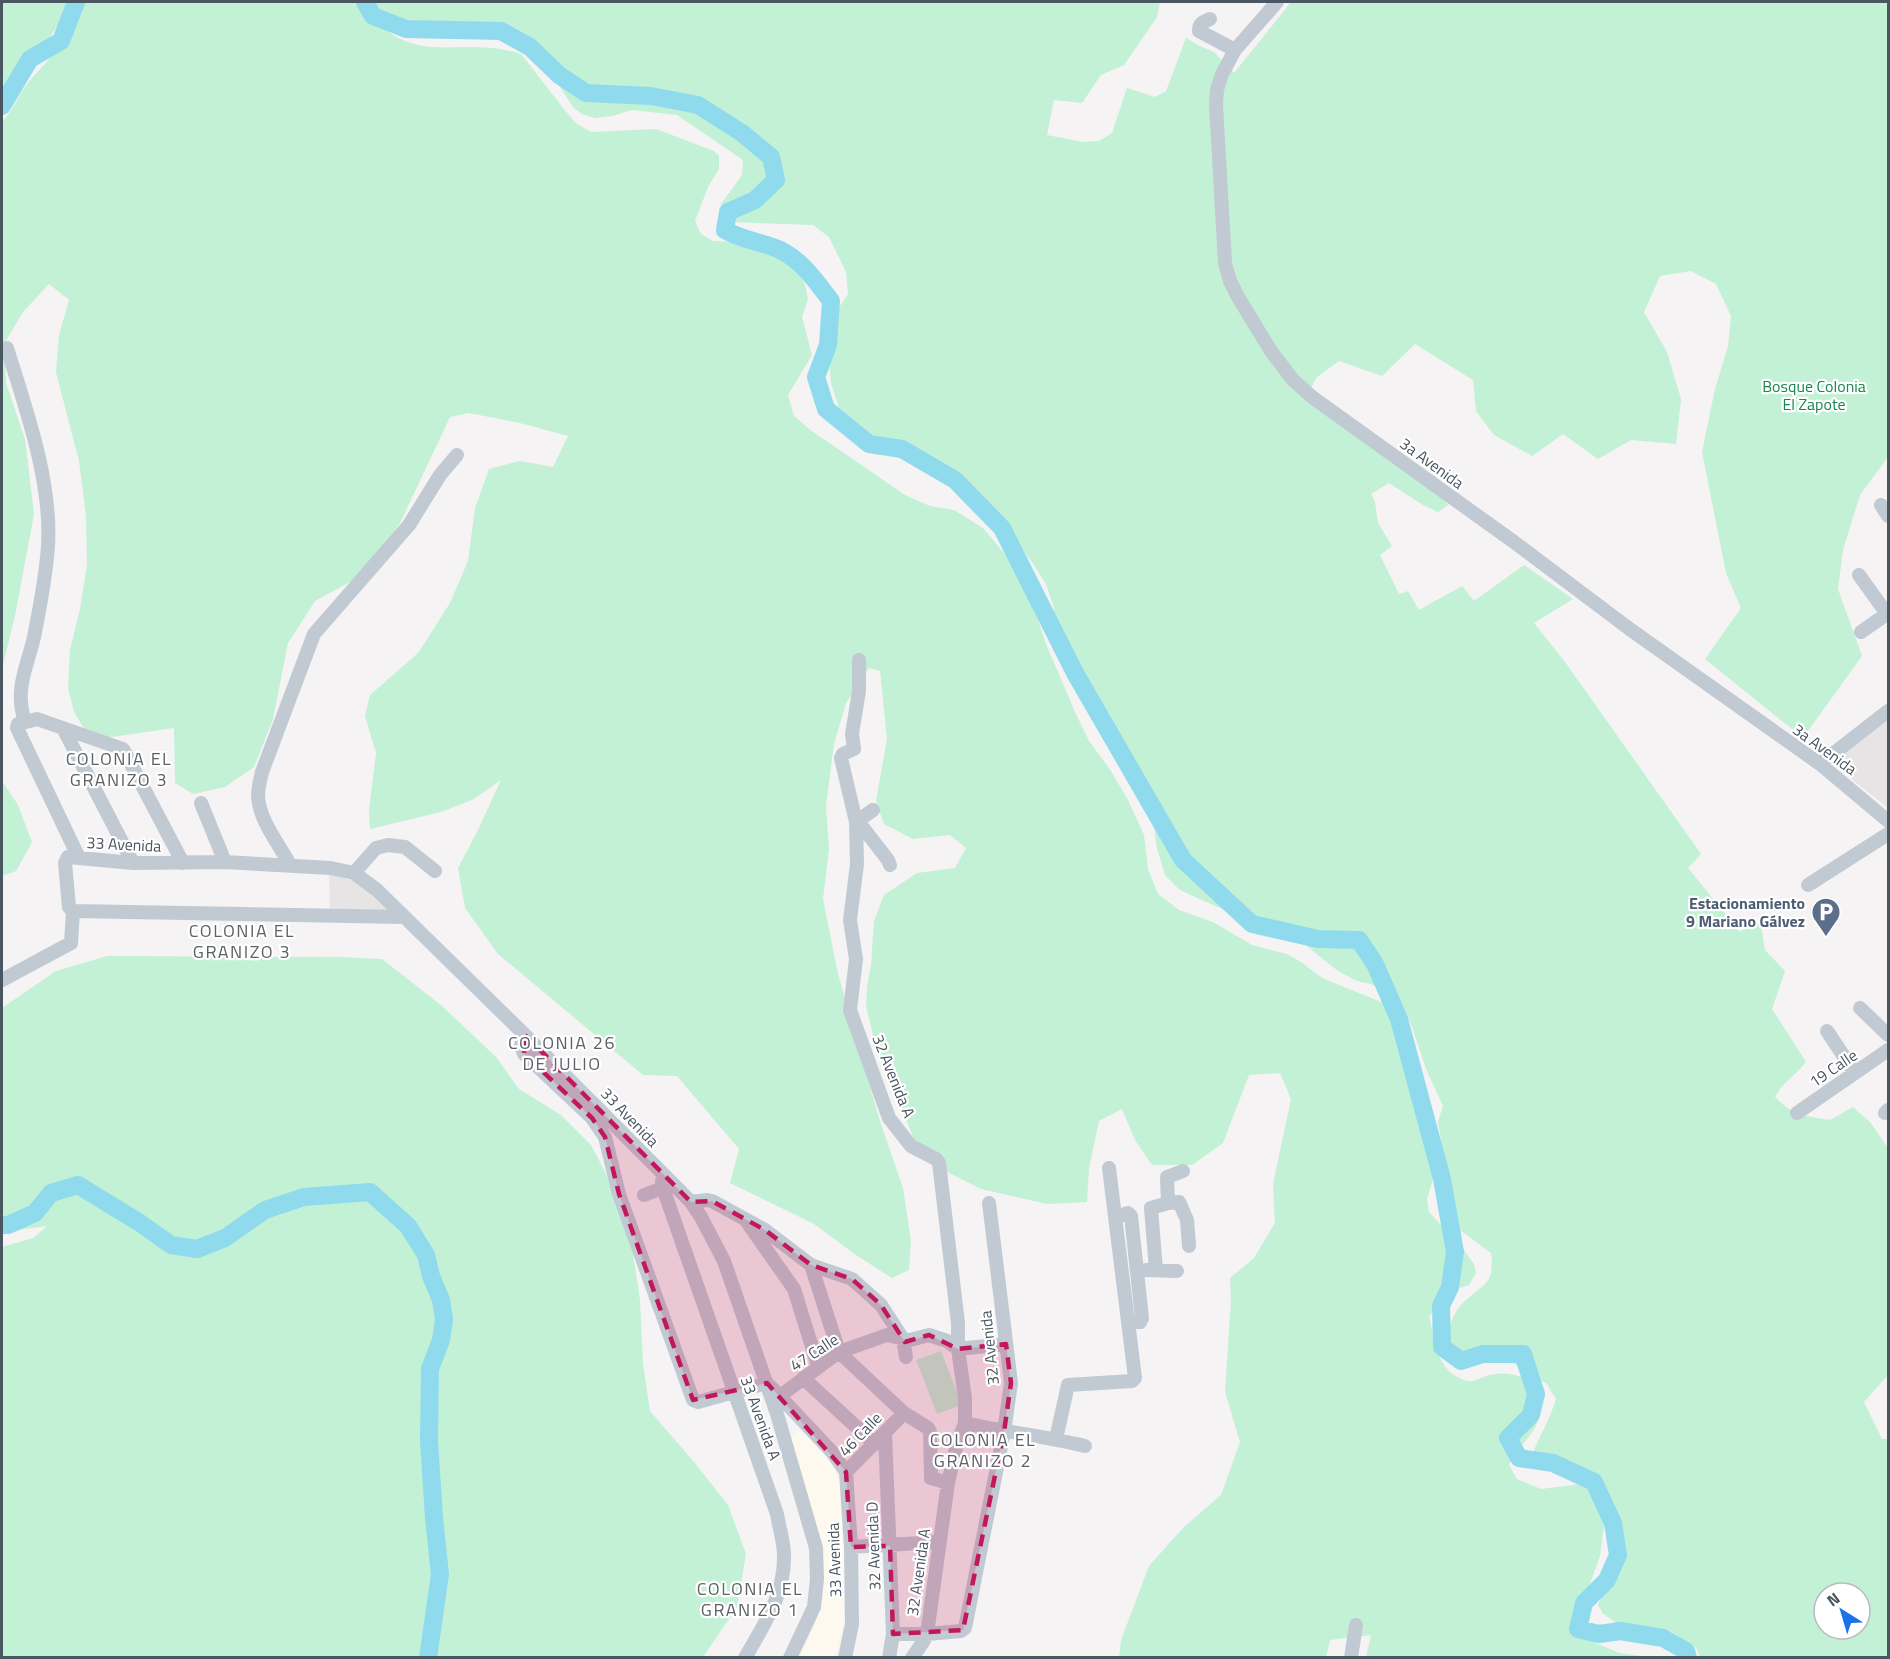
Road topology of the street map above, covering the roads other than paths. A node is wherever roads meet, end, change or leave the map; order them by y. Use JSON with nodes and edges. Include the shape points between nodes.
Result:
{"nodes":[{"id":1,"x":1277,"y":2,"type":"edge"},
{"id":2,"x":1210,"y":19,"type":"dead end"},
{"id":3,"x":1235,"y":50,"type":"junction"},
{"id":4,"x":7,"y":348,"type":"dead end"},
{"id":5,"x":457,"y":455,"type":"dead end"},
{"id":6,"x":1859,"y":575,"type":"dead end"},
{"id":7,"x":1888,"y":613,"type":"edge"},
{"id":8,"x":1861,"y":632,"type":"dead end"},
{"id":9,"x":860,"y":660,"type":"dead end"},
{"id":10,"x":1888,"y":711,"type":"edge"},
{"id":11,"x":25,"y":722,"type":"junction"},
{"id":12,"x":63,"y":728,"type":"junction"},
{"id":13,"x":1820,"y":764,"type":"junction"},
{"id":14,"x":201,"y":803,"type":"dead end"},
{"id":15,"x":873,"y":810,"type":"dead end"},
{"id":16,"x":1888,"y":821,"type":"edge"},
{"id":17,"x":856,"y":822,"type":"junction"},
{"id":18,"x":1888,"y":834,"type":"edge"},
{"id":19,"x":72,"y":858,"type":"junction"},
{"id":20,"x":133,"y":862,"type":"junction"},
{"id":21,"x":225,"y":862,"type":"junction"},
{"id":22,"x":183,"y":863,"type":"junction"},
{"id":23,"x":290,"y":865,"type":"junction"},
{"id":24,"x":890,"y":865,"type":"dead end"},
{"id":25,"x":435,"y":871,"type":"dead end"},
{"id":26,"x":354,"y":873,"type":"junction"},
{"id":27,"x":1808,"y":885,"type":"dead end"},
{"id":28,"x":72,"y":911,"type":"junction"},
{"id":29,"x":404,"y":917,"type":"junction"},
{"id":30,"x":2,"y":980,"type":"edge"},
{"id":31,"x":1860,"y":1008,"type":"dead end"},
{"id":32,"x":1827,"y":1031,"type":"dead end"},
{"id":33,"x":525,"y":1035,"type":"junction"},
{"id":34,"x":1888,"y":1035,"type":"edge"},
{"id":35,"x":1888,"y":1050,"type":"edge"},
{"id":36,"x":1855,"y":1073,"type":"junction"},
{"id":37,"x":1797,"y":1113,"type":"dead end"},
{"id":38,"x":1109,"y":1168,"type":"dead end"},
{"id":39,"x":660,"y":1172,"type":"junction"},
{"id":40,"x":1183,"y":1172,"type":"dead end"},
{"id":41,"x":663,"y":1188,"type":"junction"},
{"id":42,"x":644,"y":1195,"type":"dead end"},
{"id":43,"x":691,"y":1202,"type":"junction"},
{"id":44,"x":989,"y":1203,"type":"dead end"},
{"id":45,"x":1168,"y":1203,"type":"junction"},
{"id":46,"x":743,"y":1217,"type":"junction"},
{"id":47,"x":1116,"y":1217,"type":"junction"},
{"id":48,"x":1189,"y":1246,"type":"dead end"},
{"id":49,"x":811,"y":1265,"type":"junction"},
{"id":50,"x":1138,"y":1270,"type":"junction"},
{"id":51,"x":1156,"y":1270,"type":"junction"},
{"id":52,"x":1177,"y":1271,"type":"dead end"},
{"id":53,"x":1128,"y":1322,"type":"junction"},
{"id":54,"x":903,"y":1340,"type":"junction"},
{"id":55,"x":1006,"y":1344,"type":"junction"},
{"id":56,"x":958,"y":1349,"type":"junction"},
{"id":57,"x":839,"y":1352,"type":"junction"},
{"id":58,"x":906,"y":1358,"type":"dead end"},
{"id":59,"x":818,"y":1366,"type":"junction"},
{"id":60,"x":803,"y":1378,"type":"junction"},
{"id":61,"x":767,"y":1383,"type":"junction"},
{"id":62,"x":734,"y":1391,"type":"junction"},
{"id":63,"x":780,"y":1396,"type":"junction"},
{"id":64,"x":783,"y":1411,"type":"junction"},
{"id":65,"x":904,"y":1413,"type":"junction"},
{"id":66,"x":965,"y":1423,"type":"junction"},
{"id":67,"x":1004,"y":1432,"type":"junction"},
{"id":68,"x":885,"y":1433,"type":"junction"},
{"id":69,"x":1056,"y":1439,"type":"junction"},
{"id":70,"x":875,"y":1444,"type":"junction"},
{"id":71,"x":957,"y":1444,"type":"junction"},
{"id":72,"x":930,"y":1445,"type":"junction"},
{"id":73,"x":1084,"y":1446,"type":"dead end"},
{"id":74,"x":846,"y":1472,"type":"junction"},
{"id":75,"x":948,"y":1483,"type":"junction"},
{"id":76,"x":938,"y":1542,"type":"junction"},
{"id":77,"x":891,"y":1546,"type":"junction"},
{"id":78,"x":851,"y":1547,"type":"junction"},
{"id":79,"x":1356,"y":1625,"type":"dead end"},
{"id":80,"x":893,"y":1634,"type":"junction"},
{"id":81,"x":927,"y":1634,"type":"junction"},
{"id":82,"x":745,"y":1658,"type":"edge"},
{"id":83,"x":790,"y":1658,"type":"edge"},
{"id":84,"x":845,"y":1658,"type":"edge"},
{"id":85,"x":889,"y":1658,"type":"edge"},
{"id":86,"x":912,"y":1658,"type":"edge"},
{"id":87,"x":1351,"y":1658,"type":"edge"}],
"edges":[{"from":1,"to":3,"type":"street","name":"3a Avenida"},
{"from":2,"to":3,"type":"street","via":[[1202,22],[1199,31]]},
{"from":3,"to":13,"type":"street","name":"3a Avenida","via":[[1222,74],[1216,105],[1225,263],[1238,297],[1282,367],[1312,397]]},
{"from":4,"to":11,"type":"street","via":[[29,418],[48,510],[43,584],[21,681],[20,704]]},
{"from":5,"to":23,"type":"street","via":[[409,525],[314,634],[262,772],[258,793],[264,817]]},
{"from":6,"to":7,"type":"street"},
{"from":7,"to":8,"type":"street"},
{"from":9,"to":17,"type":"street","name":"32 Avenida A","via":[[860,691],[852,734],[860,744],[841,758]]},
{"from":10,"to":13,"type":"street"},
{"from":11,"to":12,"type":"street","via":[[37,719]]},
{"from":11,"to":19,"type":"street","via":[[17,728]]},
{"from":12,"to":20,"type":"street"},
{"from":12,"to":22,"type":"street","via":[[123,749]]},
{"from":13,"to":16,"type":"street","name":"3a Avenida"},
{"from":14,"to":21,"type":"street"},
{"from":15,"to":17,"type":"street"},
{"from":17,"to":24,"type":"street"},
{"from":17,"to":56,"type":"street","name":"32 Avenida A","via":[[850,920],[856,959],[850,1010],[889,1118],[911,1146],[939,1163]]},
{"from":18,"to":27,"type":"street"},
{"from":19,"to":20,"type":"street","name":"33 Avenida"},
{"from":19,"to":28,"type":"street","name":"33 Avenida"},
{"from":20,"to":22,"type":"street","name":"33 Avenida"},
{"from":21,"to":22,"type":"street","name":"33 Avenida"},
{"from":21,"to":23,"type":"street","name":"33 Avenida"},
{"from":23,"to":26,"type":"street","name":"33 Avenida"},
{"from":25,"to":26,"type":"street","via":[[412,850],[387,845],[376,848]]},
{"from":26,"to":29,"type":"street","name":"33 Avenida"},
{"from":28,"to":29,"type":"street"},
{"from":28,"to":30,"type":"street","name":"33 Avenida","via":[[71,943]]},
{"from":29,"to":33,"type":"street","name":"33 Avenida"},
{"from":31,"to":34,"type":"street"},
{"from":32,"to":36,"type":"street"},
{"from":33,"to":39,"type":"street","name":"33 Avenida"},
{"from":33,"to":62,"type":"street","via":[[521,1045],[524,1054],[591,1118],[604,1137],[620,1194],[693,1400],[698,1402]]},
{"from":35,"to":36,"type":"street","name":"19 Calle"},
{"from":36,"to":37,"type":"street","name":"19 Calle"},
{"from":38,"to":47,"type":"street"},
{"from":39,"to":41,"type":"street","name":"33 Avenida A"},
{"from":39,"to":43,"type":"street","name":"33 Avenida"},
{"from":40,"to":45,"type":"street","via":[[1167,1178]]},
{"from":41,"to":42,"type":"street"},
{"from":41,"to":62,"type":"street","name":"33 Avenida A"},
{"from":43,"to":46,"type":"street","via":[[712,1201]]},
{"from":43,"to":61,"type":"street","name":"33 Avenida","via":[[724,1261]]},
{"from":44,"to":55,"type":"street","name":"32 Avenida"},
{"from":45,"to":48,"type":"street","via":[[1180,1204],[1187,1220]]},
{"from":45,"to":51,"type":"street","via":[[1150,1210]]},
{"from":46,"to":49,"type":"street"},
{"from":46,"to":59,"type":"street","via":[[794,1289]]},
{"from":47,"to":50,"type":"street","via":[[1128,1213],[1131,1216]]},
{"from":47,"to":53,"type":"street"},
{"from":49,"to":54,"type":"street","via":[[852,1279],[881,1305]]},
{"from":49,"to":57,"type":"street"},
{"from":50,"to":51,"type":"street"},
{"from":50,"to":53,"type":"street","via":[[1142,1318],[1140,1322]]},
{"from":51,"to":52,"type":"street"},
{"from":53,"to":69,"type":"street","via":[[1135,1380],[1068,1385]]},
{"from":54,"to":56,"type":"street","name":"47 Calle","via":[[929,1335]]},
{"from":54,"to":57,"type":"street","name":"47 Calle","via":[[886,1335]]},
{"from":54,"to":58,"type":"street"},
{"from":55,"to":56,"type":"street"},
{"from":55,"to":67,"type":"street","name":"32 Avenida","via":[[1011,1383]]},
{"from":56,"to":66,"type":"street","name":"32 Avenida A"},
{"from":57,"to":59,"type":"street","name":"47 Calle"},
{"from":57,"to":65,"type":"street"},
{"from":59,"to":60,"type":"street","name":"47 Calle"},
{"from":60,"to":63,"type":"street","name":"47 Calle"},
{"from":60,"to":70,"type":"street"},
{"from":61,"to":62,"type":"street"},
{"from":61,"to":63,"type":"street","name":"33 Avenida"},
{"from":61,"to":64,"type":"street","name":"33 Avenida"},
{"from":62,"to":82,"type":"street","name":"33 Avenida A","via":[[777,1514],[784,1554],[778,1599]]},
{"from":63,"to":64,"type":"street","name":"33 Avenida"},
{"from":64,"to":74,"type":"street","name":"33 Avenida","via":[[832,1452]]},
{"from":64,"to":83,"type":"street","name":"33 Avenida","via":[[816,1548],[817,1580],[813,1607]]},
{"from":65,"to":68,"type":"street","name":"46 Calle"},
{"from":65,"to":72,"type":"street","name":"46 Calle","via":[[928,1428]]},
{"from":66,"to":67,"type":"street"},
{"from":66,"to":71,"type":"street","name":"32 Avenida A"},
{"from":67,"to":69,"type":"street"},
{"from":67,"to":81,"type":"street","name":"32 Avenida","via":[[963,1630]]},
{"from":68,"to":70,"type":"street","name":"46 Calle"},
{"from":68,"to":77,"type":"street","name":"32 Avenida D"},
{"from":69,"to":73,"type":"street"},
{"from":70,"to":74,"type":"street","name":"46 Calle"},
{"from":71,"to":72,"type":"street"},
{"from":71,"to":75,"type":"street","name":"32 Avenida A"},
{"from":72,"to":75,"type":"street","via":[[931,1478]]},
{"from":74,"to":78,"type":"street","name":"33 Avenida"},
{"from":75,"to":76,"type":"street","name":"32 Avenida A"},
{"from":76,"to":77,"type":"street"},
{"from":76,"to":81,"type":"street","name":"32 Avenida A"},
{"from":77,"to":78,"type":"street"},
{"from":77,"to":80,"type":"street","name":"32 Avenida D"},
{"from":78,"to":84,"type":"street","name":"33 Avenida","via":[[852,1624]]},
{"from":79,"to":87,"type":"street"},
{"from":80,"to":81,"type":"street"},
{"from":80,"to":85,"type":"street","name":"32 Avenida D"},
{"from":81,"to":86,"type":"street"}]}
